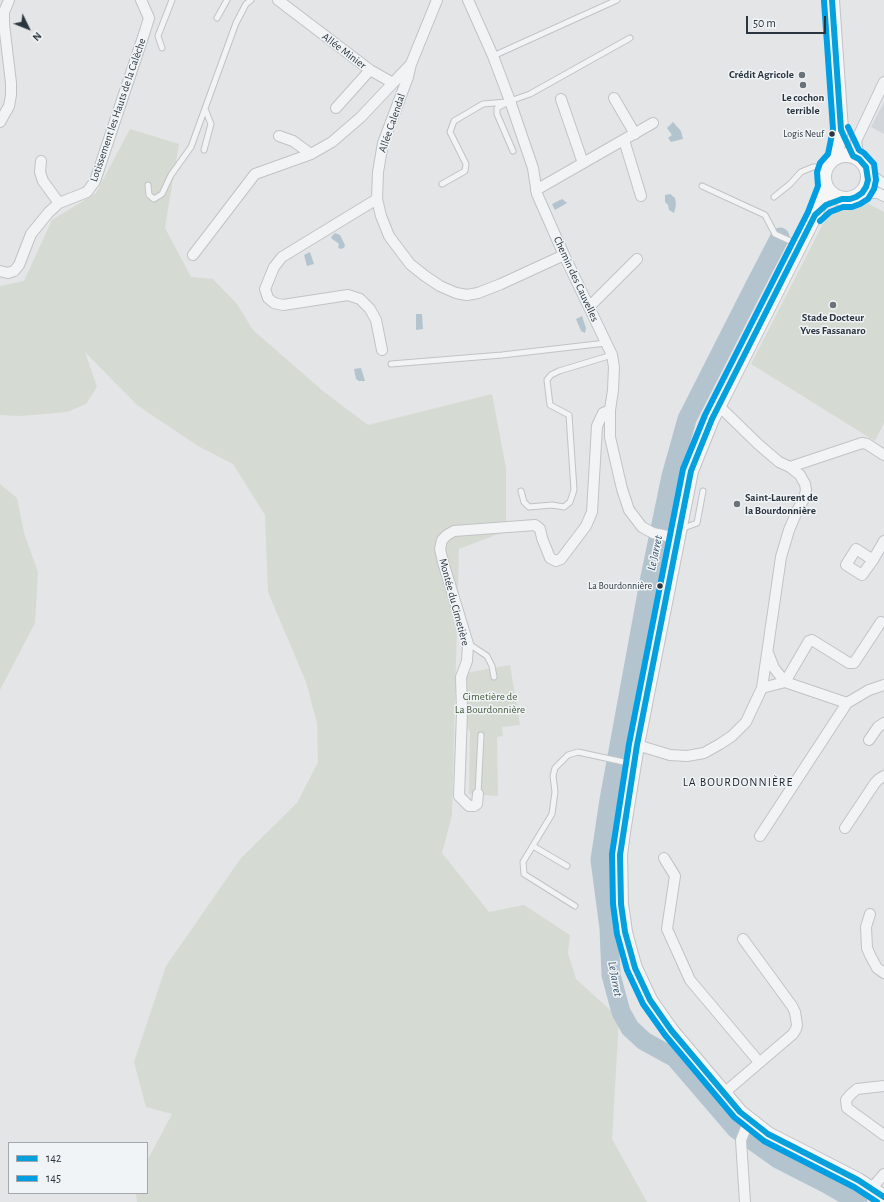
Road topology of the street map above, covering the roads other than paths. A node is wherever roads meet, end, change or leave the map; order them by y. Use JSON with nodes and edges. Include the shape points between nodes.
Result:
{"nodes":[{"id":1,"x":9,"y":0,"type":"edge"},
{"id":2,"x":141,"y":0,"type":"edge"},
{"id":3,"x":172,"y":0,"type":"edge"},
{"id":4,"x":227,"y":0,"type":"edge"},
{"id":5,"x":251,"y":0,"type":"edge"},
{"id":6,"x":278,"y":0,"type":"edge"},
{"id":7,"x":437,"y":0,"type":"edge"},
{"id":8,"x":468,"y":0,"type":"edge"},
{"id":9,"x":617,"y":0,"type":"edge"},
{"id":10,"x":832,"y":0,"type":"edge"},
{"id":11,"x":218,"y":18,"type":"dead end"},
{"id":12,"x":630,"y":38,"type":"dead end"},
{"id":13,"x":162,"y":48,"type":"dead end"},
{"id":14,"x":493,"y":56,"type":"junction"},
{"id":15,"x":411,"y":64,"type":"junction"},
{"id":16,"x":370,"y":70,"type":"junction"},
{"id":17,"x":884,"y":82,"type":"edge"},
{"id":18,"x":392,"y":83,"type":"junction"},
{"id":19,"x":614,"y":98,"type":"dead end"},
{"id":20,"x":561,"y":99,"type":"dead end"},
{"id":21,"x":510,"y":102,"type":"junction"},
{"id":22,"x":336,"y":108,"type":"dead end"},
{"id":23,"x":205,"y":109,"type":"junction"},
{"id":24,"x":0,"y":122,"type":"edge"},
{"id":25,"x":653,"y":123,"type":"dead end"},
{"id":26,"x":841,"y":130,"type":"junction"},
{"id":27,"x":635,"y":134,"type":"junction"},
{"id":28,"x":279,"y":136,"type":"dead end"},
{"id":29,"x":624,"y":140,"type":"junction"},
{"id":30,"x":204,"y":150,"type":"dead end"},
{"id":31,"x":513,"y":151,"type":"dead end"},
{"id":32,"x":311,"y":154,"type":"junction"},
{"id":33,"x":856,"y":158,"type":"junction"},
{"id":34,"x":41,"y":162,"type":"dead end"},
{"id":35,"x":583,"y":163,"type":"junction"},
{"id":36,"x":831,"y":163,"type":"junction"},
{"id":37,"x":868,"y":173,"type":"junction"},
{"id":38,"x":442,"y":184,"type":"dead end"},
{"id":39,"x":884,"y":184,"type":"edge"},
{"id":40,"x":148,"y":185,"type":"dead end"},
{"id":41,"x":702,"y":186,"type":"dead end"},
{"id":42,"x":826,"y":187,"type":"junction"},
{"id":43,"x":536,"y":190,"type":"junction"},
{"id":44,"x":862,"y":193,"type":"junction"},
{"id":45,"x":641,"y":196,"type":"dead end"},
{"id":46,"x":884,"y":196,"type":"edge"},
{"id":47,"x":774,"y":197,"type":"dead end"},
{"id":48,"x":377,"y":199,"type":"junction"},
{"id":49,"x":842,"y":199,"type":"junction"},
{"id":50,"x":60,"y":203,"type":"junction"},
{"id":51,"x":815,"y":215,"type":"junction"},
{"id":52,"x":794,"y":243,"type":"junction"},
{"id":53,"x":193,"y":255,"type":"dead end"},
{"id":54,"x":564,"y":255,"type":"junction"},
{"id":55,"x":637,"y":259,"type":"dead end"},
{"id":56,"x":0,"y":271,"type":"edge"},
{"id":57,"x":589,"y":307,"type":"junction"},
{"id":58,"x":606,"y":343,"type":"junction"},
{"id":59,"x":382,"y":350,"type":"dead end"},
{"id":60,"x":612,"y":355,"type":"junction"},
{"id":61,"x":390,"y":364,"type":"dead end"},
{"id":62,"x":719,"y":406,"type":"junction"},
{"id":63,"x":610,"y":410,"type":"junction"},
{"id":64,"x":884,"y":455,"type":"edge"},
{"id":65,"x":790,"y":467,"type":"junction"},
{"id":66,"x":522,"y":491,"type":"dead end"},
{"id":67,"x":703,"y":491,"type":"dead end"},
{"id":68,"x":675,"y":535,"type":"junction"},
{"id":69,"x":884,"y":541,"type":"edge"},
{"id":70,"x":872,"y":560,"type":"dead end"},
{"id":71,"x":881,"y":622,"type":"dead end"},
{"id":72,"x":468,"y":644,"type":"junction"},
{"id":73,"x":768,"y":651,"type":"junction"},
{"id":74,"x":494,"y":677,"type":"dead end"},
{"id":75,"x":884,"y":679,"type":"edge"},
{"id":76,"x":785,"y":682,"type":"junction"},
{"id":77,"x":884,"y":685,"type":"edge"},
{"id":78,"x":762,"y":688,"type":"junction"},
{"id":79,"x":869,"y":690,"type":"junction"},
{"id":80,"x":847,"y":703,"type":"junction"},
{"id":81,"x":884,"y":723,"type":"edge"},
{"id":82,"x":481,"y":735,"type":"dead end"},
{"id":83,"x":869,"y":740,"type":"dead end"},
{"id":84,"x":637,"y":745,"type":"junction"},
{"id":85,"x":629,"y":764,"type":"junction"},
{"id":86,"x":884,"y":776,"type":"edge"},
{"id":87,"x":478,"y":794,"type":"joint"},
{"id":88,"x":845,"y":828,"type":"dead end"},
{"id":89,"x":760,"y":836,"type":"dead end"},
{"id":90,"x":533,"y":846,"type":"junction"},
{"id":91,"x":664,"y":858,"type":"dead end"},
{"id":92,"x":567,"y":866,"type":"dead end"},
{"id":93,"x":575,"y":906,"type":"dead end"},
{"id":94,"x":870,"y":914,"type":"dead end"},
{"id":95,"x":743,"y":940,"type":"dead end"},
{"id":96,"x":884,"y":973,"type":"edge"},
{"id":97,"x":759,"y":1062,"type":"junction"},
{"id":98,"x":884,"y":1086,"type":"edge"},
{"id":99,"x":724,"y":1093,"type":"junction"},
{"id":100,"x":747,"y":1124,"type":"junction"},
{"id":101,"x":884,"y":1135,"type":"edge"},
{"id":102,"x":884,"y":1174,"type":"edge"},
{"id":103,"x":872,"y":1188,"type":"junction"},
{"id":104,"x":884,"y":1197,"type":"edge"},
{"id":105,"x":745,"y":1202,"type":"edge"}],
"edges":[{"from":1,"to":24,"type":"street","via":[[4,12],[4,24],[11,95]]},
{"from":2,"to":50,"type":"street","name":"Lotissement les Hauts de la Calèche","via":[[149,18],[146,31],[95,181],[86,192]]},
{"from":3,"to":13,"type":"lane","via":[[158,36]]},
{"from":4,"to":11,"type":"lane"},
{"from":5,"to":23,"type":"lane","via":[[246,4],[236,24]]},
{"from":6,"to":16,"type":"street","name":"Allée Minier"},
{"from":7,"to":15,"type":"street","name":"Allée Calendal"},
{"from":8,"to":14,"type":"street","name":"Chemin des Cauvelles"},
{"from":9,"to":14,"type":"lane"},
{"from":10,"to":26,"type":"main road"},
{"from":12,"to":21,"type":"lane","via":[[530,94]]},
{"from":14,"to":21,"type":"street","name":"Chemin des Cauvelles"},
{"from":15,"to":18,"type":"street"},
{"from":15,"to":48,"type":"street","name":"Allée Calendal","via":[[383,143]]},
{"from":16,"to":18,"type":"street","name":"Allée Minier"},
{"from":16,"to":22,"type":"street"},
{"from":17,"to":33,"type":"street","via":[[856,141]]},
{"from":18,"to":32,"type":"street","via":[[361,118],[332,142]]},
{"from":19,"to":27,"type":"street"},
{"from":20,"to":35,"type":"street"},
{"from":21,"to":31,"type":"lane","via":[[497,108],[497,114]]},
{"from":21,"to":38,"type":"lane","via":[[483,104],[454,121],[450,132],[466,164],[465,171]]},
{"from":21,"to":43,"type":"street","name":"Chemin des Cauvelles","via":[[533,168]]},
{"from":23,"to":30,"type":"lane","via":[[211,124]]},
{"from":23,"to":40,"type":"lane","via":[[191,147],[171,175],[162,194],[154,199],[149,195]]},
{"from":25,"to":27,"type":"street"},
{"from":26,"to":33,"type":"main road"},
{"from":26,"to":36,"type":"main road"},
{"from":27,"to":29,"type":"street"},
{"from":28,"to":32,"type":"street","via":[[293,141]]},
{"from":29,"to":35,"type":"street"},
{"from":29,"to":45,"type":"street"},
{"from":32,"to":53,"type":"street","via":[[255,174]]},
{"from":33,"to":36,"type":"main road","via":[[841,156]]},
{"from":33,"to":37,"type":"main road","via":[[866,167]]},
{"from":34,"to":50,"type":"street","via":[[40,172],[43,181]]},
{"from":35,"to":43,"type":"street"},
{"from":36,"to":42,"type":"main road","via":[[824,175]]},
{"from":36,"to":47,"type":"lane","via":[[801,172]]},
{"from":37,"to":39,"type":"street"},
{"from":37,"to":44,"type":"main road","via":[[866,187]]},
{"from":41,"to":52,"type":"lane","via":[[765,215],[775,234]]},
{"from":42,"to":49,"type":"main road"},
{"from":42,"to":51,"type":"main road"},
{"from":43,"to":54,"type":"street","name":"Chemin des Cauvelles"},
{"from":44,"to":46,"type":"street","via":[[878,193]]},
{"from":44,"to":49,"type":"main road","via":[[850,199]]},
{"from":48,"to":54,"type":"street","name":"Allée Calendal","via":[[389,236],[410,264],[456,294],[478,293]]},
{"from":48,"to":59,"type":"street","via":[[282,258],[274,267],[265,289],[268,298],[283,305],[348,295],[360,299],[376,320]]},
{"from":49,"to":51,"type":"main road","via":[[826,205]]},
{"from":50,"to":56,"type":"street","name":"Lotissement les Hauts de la Calèche","via":[[31,234],[14,271]]},
{"from":51,"to":52,"type":"main road"},
{"from":52,"to":62,"type":"main road"},
{"from":54,"to":57,"type":"street","name":"Chemin des Cauvelles"},
{"from":55,"to":57,"type":"street"},
{"from":57,"to":58,"type":"street","name":"Chemin des Cauvelles"},
{"from":58,"to":60,"type":"street","name":"Chemin des Cauvelles"},
{"from":58,"to":61,"type":"lane"},
{"from":60,"to":63,"type":"street","name":"Chemin des Cauvelles","via":[[614,367]]},
{"from":60,"to":66,"type":"lane","via":[[559,371],[547,380],[550,405],[569,415],[574,490],[570,502],[564,507],[529,507],[524,502]]},
{"from":62,"to":65,"type":"street","via":[[758,444],[779,462]]},
{"from":62,"to":68,"type":"main road","via":[[691,471]]},
{"from":63,"to":68,"type":"street","name":"Chemin des Cauvelles","via":[[610,437],[629,510],[642,527],[653,533]]},
{"from":63,"to":72,"type":"street","name":"Montée du Cimetière","via":[[603,413],[597,426],[592,512],[586,526],[561,559],[556,561],[550,558],[540,529],[535,525],[454,531],[442,540],[440,549],[443,562]]},
{"from":64,"to":65,"type":"street","via":[[862,443]]},
{"from":65,"to":73,"type":"street","via":[[800,475],[806,490],[781,557]]},
{"from":67,"to":68,"type":"lane","via":[[697,523]]},
{"from":68,"to":84,"type":"main road"},
{"from":69,"to":70,"type":"street"},
{"from":71,"to":76,"type":"street","via":[[854,663],[849,663],[812,640],[809,641]]},
{"from":72,"to":74,"type":"lane","via":[[487,656]]},
{"from":72,"to":87,"type":"street","name":"Montée du Cimetière","via":[[467,661],[461,677],[459,796],[469,806],[474,806],[477,804]]},
{"from":73,"to":76,"type":"street","via":[[774,668]]},
{"from":73,"to":78,"type":"street"},
{"from":75,"to":79,"type":"street"},
{"from":76,"to":78,"type":"street"},
{"from":76,"to":80,"type":"street"},
{"from":77,"to":79,"type":"street"},
{"from":78,"to":84,"type":"street","via":[[746,722],[720,744],[704,753],[670,755]]},
{"from":79,"to":80,"type":"street"},
{"from":80,"to":89,"type":"street"},
{"from":81,"to":83,"type":"street"},
{"from":82,"to":87,"type":"lane"},
{"from":84,"to":85,"type":"main road"},
{"from":85,"to":90,"type":"lane","via":[[578,752],[568,755],[555,768],[552,776],[555,792],[552,814]]},
{"from":85,"to":99,"type":"main road","via":[[620,855],[621,904],[630,951],[650,1000],[671,1030]]},
{"from":86,"to":88,"type":"street","via":[[875,783]]},
{"from":90,"to":92,"type":"lane"},
{"from":90,"to":93,"type":"lane","via":[[523,862],[524,874]]},
{"from":91,"to":97,"type":"street","via":[[675,876],[667,929],[690,980]]},
{"from":94,"to":96,"type":"street","via":[[866,927],[867,948],[877,968]]},
{"from":95,"to":97,"type":"street","via":[[792,1006],[797,1021],[793,1034]]},
{"from":97,"to":99,"type":"street"},
{"from":98,"to":101,"type":"street","via":[[857,1089],[846,1100],[847,1108]]},
{"from":99,"to":100,"type":"main road"},
{"from":100,"to":103,"type":"main road"},
{"from":100,"to":105,"type":"street","via":[[741,1140]]},
{"from":102,"to":103,"type":"street"},
{"from":103,"to":104,"type":"main road"}]}
